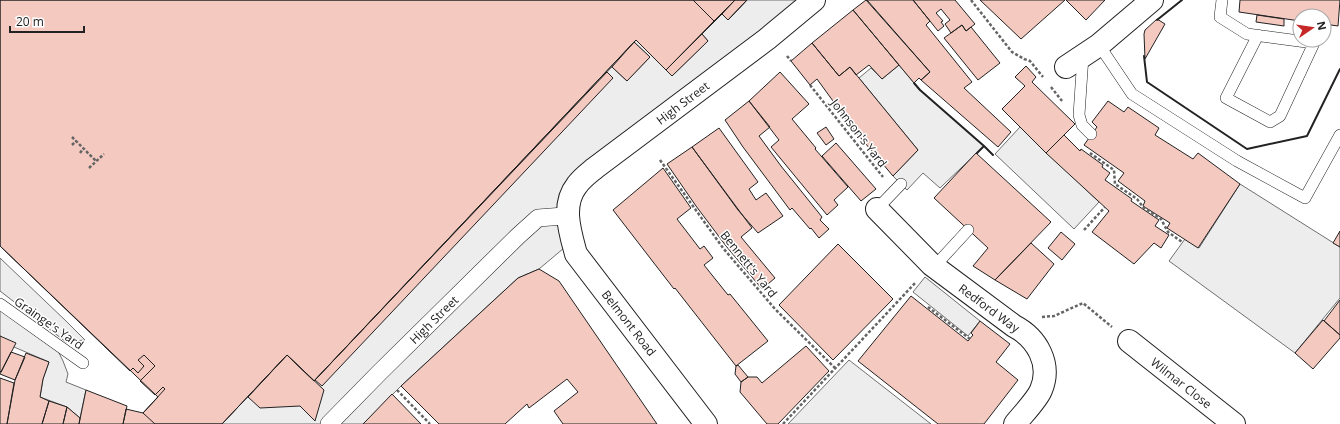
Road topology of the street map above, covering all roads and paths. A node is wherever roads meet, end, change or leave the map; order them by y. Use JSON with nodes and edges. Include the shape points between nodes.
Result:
{"nodes":[{"id":1,"x":814,"y":0,"type":"edge"},
{"id":2,"x":971,"y":0,"type":"edge"},
{"id":3,"x":1152,"y":0,"type":"edge"},
{"id":4,"x":1222,"y":0,"type":"edge"},
{"id":5,"x":1258,"y":35,"type":"junction"},
{"id":6,"x":787,"y":56,"type":"dead end"},
{"id":7,"x":1083,"y":56,"type":"junction"},
{"id":8,"x":791,"y":61,"type":"dead end"},
{"id":9,"x":1046,"y":80,"type":"dead end"},
{"id":10,"x":810,"y":85,"type":"dead end"},
{"id":11,"x":1091,"y":134,"type":"dead end"},
{"id":12,"x":1340,"y":135,"type":"edge"},
{"id":13,"x":72,"y":137,"type":"dead end"},
{"id":14,"x":76,"y":141,"type":"junction"},
{"id":15,"x":72,"y":145,"type":"dead end"},
{"id":16,"x":83,"y":149,"type":"junction"},
{"id":17,"x":1084,"y":149,"type":"dead end"},
{"id":18,"x":80,"y":153,"type":"dead end"},
{"id":19,"x":104,"y":154,"type":"dead end"},
{"id":20,"x":660,"y":160,"type":"dead end"},
{"id":21,"x":96,"y":161,"type":"junction"},
{"id":22,"x":89,"y":168,"type":"dead end"},
{"id":23,"x":898,"y":188,"type":"joint"},
{"id":24,"x":1105,"y":207,"type":"dead end"},
{"id":25,"x":877,"y":208,"type":"joint"},
{"id":26,"x":566,"y":215,"type":"junction"},
{"id":27,"x":968,"y":230,"type":"dead end"},
{"id":28,"x":1084,"y":230,"type":"dead end"},
{"id":29,"x":1182,"y":242,"type":"dead end"},
{"id":30,"x":933,"y":266,"type":"junction"},
{"id":31,"x":0,"y":304,"type":"edge"},
{"id":32,"x":928,"y":307,"type":"dead end"},
{"id":33,"x":1023,"y":330,"type":"junction"},
{"id":34,"x":970,"y":339,"type":"dead end"},
{"id":35,"x":1129,"y":341,"type":"joint"},
{"id":36,"x":84,"y":362,"type":"dead end"},
{"id":37,"x":836,"y":369,"type":"junction"},
{"id":38,"x":397,"y":390,"type":"dead end"},
{"id":39,"x":329,"y":424,"type":"edge"},
{"id":40,"x":430,"y":424,"type":"edge"},
{"id":41,"x":706,"y":424,"type":"edge"},
{"id":42,"x":783,"y":424,"type":"edge"},
{"id":43,"x":1015,"y":424,"type":"edge"},
{"id":44,"x":1234,"y":424,"type":"edge"}],
"edges":[{"from":1,"to":26,"type":"street","name":"High Street","via":[[767,39],[586,176],[573,190]]},
{"from":2,"to":9,"type":"path","via":[[1012,52],[1030,61]]},
{"from":3,"to":7,"type":"street"},
{"from":4,"to":5,"type":"lane","via":[[1220,16],[1247,34]]},
{"from":5,"to":5,"type":"lane","via":[[1226,98],[1270,122],[1280,116],[1314,43]]},
{"from":6,"to":8,"type":"path"},
{"from":7,"to":11,"type":"lane","via":[[1079,115],[1082,125]]},
{"from":7,"to":12,"type":"lane","via":[[1132,94],[1236,162],[1305,198]]},
{"from":10,"to":23,"type":"path","name":"Johnson's Yard"},
{"from":13,"to":14,"type":"path"},
{"from":14,"to":15,"type":"path"},
{"from":14,"to":16,"type":"path"},
{"from":16,"to":18,"type":"path"},
{"from":16,"to":21,"type":"path"},
{"from":17,"to":29,"type":"path","via":[[1114,170],[1114,184],[1161,219],[1168,232]]},
{"from":19,"to":21,"type":"path"},
{"from":20,"to":37,"type":"path","name":"Bennett's Yard","via":[[723,248],[775,309]]},
{"from":21,"to":22,"type":"path"},
{"from":23,"to":25,"type":"lane"},
{"from":24,"to":28,"type":"path"},
{"from":25,"to":30,"type":"street","name":"Redford Way"},
{"from":26,"to":39,"type":"street","name":"High Street","via":[[538,218]]},
{"from":26,"to":41,"type":"street","name":"Belmont Road","via":[[576,254]]},
{"from":27,"to":30,"type":"lane"},
{"from":30,"to":33,"type":"street","name":"Redford Way"},
{"from":30,"to":37,"type":"path"},
{"from":31,"to":36,"type":"lane","name":"Grainge's Yard"},
{"from":32,"to":34,"type":"path"},
{"from":33,"to":35,"type":"path","via":[[1037,317],[1054,316],[1083,304]]},
{"from":33,"to":43,"type":"street","name":"Redford Way","via":[[1040,351],[1045,368],[1044,380],[1041,391]]},
{"from":35,"to":44,"type":"street","name":"Wilmar Close"},
{"from":37,"to":42,"type":"path"},
{"from":38,"to":40,"type":"path"}]}
